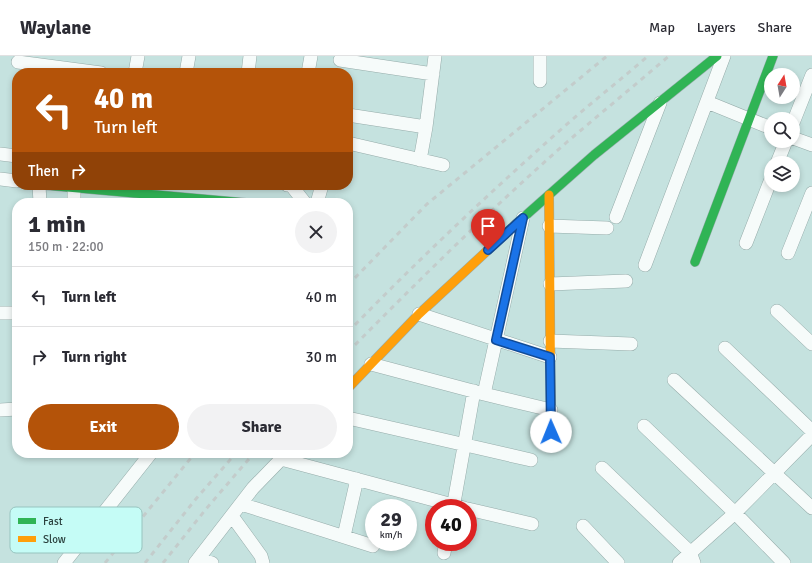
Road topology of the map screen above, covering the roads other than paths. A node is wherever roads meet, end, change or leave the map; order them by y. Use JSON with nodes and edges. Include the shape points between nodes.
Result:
{"nodes":[{"id":1,"x":138,"y":56,"type":"edge"},
{"id":2,"x":189,"y":56,"type":"edge"},
{"id":3,"x":250,"y":56,"type":"edge"},
{"id":4,"x":311,"y":56,"type":"edge"},
{"id":5,"x":435,"y":56,"type":"edge"},
{"id":6,"x":540,"y":56,"type":"edge"},
{"id":7,"x":717,"y":56,"type":"edge"},
{"id":8,"x":724,"y":56,"type":"edge"},
{"id":9,"x":773,"y":56,"type":"edge"},
{"id":10,"x":340,"y":60,"type":"dead end"},
{"id":11,"x":18,"y":62,"type":"dead end"},
{"id":12,"x":63,"y":68,"type":"edge"},
{"id":13,"x":136,"y":68,"type":"edge"},
{"id":14,"x":187,"y":68,"type":"edge"},
{"id":15,"x":249,"y":68,"type":"edge"},
{"id":16,"x":309,"y":68,"type":"edge"},
{"id":17,"x":433,"y":74,"type":"junction"},
{"id":18,"x":812,"y":75,"type":"edge"},
{"id":19,"x":540,"y":81,"type":"dead end"},
{"id":20,"x":661,"y":101,"type":"junction"},
{"id":21,"x":706,"y":102,"type":"junction"},
{"id":22,"x":797,"y":112,"type":"edge"},
{"id":23,"x":353,"y":116,"type":"edge"},
{"id":24,"x":749,"y":119,"type":"junction"},
{"id":25,"x":764,"y":125,"type":"edge"},
{"id":26,"x":426,"y":127,"type":"junction"},
{"id":27,"x":800,"y":141,"type":"edge"},
{"id":28,"x":353,"y":144,"type":"edge"},
{"id":29,"x":812,"y":146,"type":"edge"},
{"id":30,"x":0,"y":154,"type":"edge"},
{"id":31,"x":12,"y":155,"type":"edge"},
{"id":32,"x":420,"y":160,"type":"junction"},
{"id":33,"x":443,"y":166,"type":"dead end"},
{"id":34,"x":0,"y":179,"type":"edge"},
{"id":35,"x":12,"y":180,"type":"edge"},
{"id":36,"x":123,"y":190,"type":"edge"},
{"id":37,"x":294,"y":190,"type":"edge"},
{"id":38,"x":766,"y":192,"type":"edge"},
{"id":39,"x":812,"y":193,"type":"edge"},
{"id":40,"x":549,"y":195,"type":"junction"},
{"id":41,"x":141,"y":198,"type":"edge"},
{"id":42,"x":300,"y":198,"type":"edge"},
{"id":43,"x":616,"y":217,"type":"dead end"},
{"id":44,"x":523,"y":218,"type":"junction"},
{"id":45,"x":549,"y":226,"type":"junction"},
{"id":46,"x":606,"y":228,"type":"dead end"},
{"id":47,"x":746,"y":243,"type":"dead end"},
{"id":48,"x":788,"y":253,"type":"dead end"},
{"id":49,"x":695,"y":262,"type":"dead end"},
{"id":50,"x":645,"y":265,"type":"dead end"},
{"id":51,"x":626,"y":281,"type":"dead end"},
{"id":52,"x":550,"y":284,"type":"junction"},
{"id":53,"x":777,"y":311,"type":"dead end"},
{"id":54,"x":12,"y":312,"type":"edge"},
{"id":55,"x":0,"y":313,"type":"edge"},
{"id":56,"x":419,"y":314,"type":"junction"},
{"id":57,"x":496,"y":340,"type":"junction"},
{"id":58,"x":550,"y":341,"type":"junction"},
{"id":59,"x":631,"y":344,"type":"dead end"},
{"id":60,"x":812,"y":344,"type":"edge"},
{"id":61,"x":725,"y":348,"type":"dead end"},
{"id":62,"x":550,"y":357,"type":"junction"},
{"id":63,"x":371,"y":364,"type":"junction"},
{"id":64,"x":674,"y":380,"type":"dead end"},
{"id":65,"x":353,"y":383,"type":"edge"},
{"id":66,"x":479,"y":392,"type":"junction"},
{"id":67,"x":12,"y":409,"type":"edge"},
{"id":68,"x":0,"y":410,"type":"edge"},
{"id":69,"x":551,"y":410,"type":"junction"},
{"id":70,"x":353,"y":419,"type":"edge"},
{"id":71,"x":644,"y":426,"type":"dead end"},
{"id":72,"x":812,"y":431,"type":"edge"},
{"id":73,"x":551,"y":432,"type":"dead end"},
{"id":74,"x":812,"y":435,"type":"edge"},
{"id":75,"x":464,"y":444,"type":"junction"},
{"id":76,"x":147,"y":458,"type":"edge"},
{"id":77,"x":282,"y":458,"type":"edge"},
{"id":78,"x":290,"y":458,"type":"edge"},
{"id":79,"x":531,"y":460,"type":"dead end"},
{"id":80,"x":602,"y":468,"type":"dead end"},
{"id":81,"x":774,"y":473,"type":"junction"},
{"id":82,"x":357,"y":479,"type":"junction"},
{"id":83,"x":428,"y":499,"type":"edge"},
{"id":84,"x":457,"y":499,"type":"edge"},
{"id":85,"x":241,"y":504,"type":"junction"},
{"id":86,"x":108,"y":507,"type":"edge"},
{"id":87,"x":812,"y":508,"type":"edge"},
{"id":88,"x":477,"y":511,"type":"edge"},
{"id":89,"x":735,"y":513,"type":"junction"},
{"id":90,"x":232,"y":516,"type":"junction"},
{"id":91,"x":532,"y":524,"type":"dead end"},
{"id":92,"x":583,"y":526,"type":"dead end"},
{"id":93,"x":344,"y":536,"type":"junction"},
{"id":94,"x":365,"y":543,"type":"edge"},
{"id":95,"x":72,"y":553,"type":"edge"},
{"id":96,"x":692,"y":558,"type":"edge"},
{"id":97,"x":196,"y":561,"type":"edge"},
{"id":98,"x":64,"y":563,"type":"edge"},
{"id":99,"x":212,"y":563,"type":"edge"},
{"id":100,"x":263,"y":563,"type":"edge"},
{"id":101,"x":618,"y":563,"type":"edge"},
{"id":102,"x":680,"y":563,"type":"edge"},
{"id":103,"x":784,"y":563,"type":"edge"}],
"edges":[{"from":1,"to":13,"type":"street"},
{"from":2,"to":14,"type":"street"},
{"from":3,"to":15,"type":"street"},
{"from":4,"to":16,"type":"street"},
{"from":5,"to":17,"type":"street"},
{"from":6,"to":19,"type":"street"},
{"from":7,"to":20,"type":"street"},
{"from":8,"to":21,"type":"street"},
{"from":9,"to":24,"type":"street"},
{"from":10,"to":17,"type":"street"},
{"from":11,"to":12,"type":"street"},
{"from":17,"to":26,"type":"street"},
{"from":18,"to":22,"type":"street"},
{"from":20,"to":40,"type":"street"},
{"from":20,"to":43,"type":"street"},
{"from":21,"to":24,"type":"street"},
{"from":21,"to":50,"type":"street"},
{"from":23,"to":26,"type":"street"},
{"from":24,"to":25,"type":"street"},
{"from":24,"to":49,"type":"street"},
{"from":26,"to":32,"type":"street"},
{"from":27,"to":29,"type":"street"},
{"from":28,"to":32,"type":"street"},
{"from":30,"to":31,"type":"street"},
{"from":32,"to":33,"type":"street"},
{"from":34,"to":35,"type":"street"},
{"from":36,"to":41,"type":"street"},
{"from":37,"to":42,"type":"street"},
{"from":38,"to":47,"type":"street"},
{"from":39,"to":48,"type":"street"},
{"from":40,"to":44,"type":"street"},
{"from":40,"to":45,"type":"street"},
{"from":44,"to":56,"type":"street"},
{"from":44,"to":57,"type":"street"},
{"from":45,"to":46,"type":"street"},
{"from":45,"to":52,"type":"street"},
{"from":51,"to":52,"type":"street"},
{"from":52,"to":58,"type":"street"},
{"from":53,"to":60,"type":"street"},
{"from":54,"to":55,"type":"street"},
{"from":56,"to":57,"type":"street"},
{"from":56,"to":63,"type":"street"},
{"from":57,"to":62,"type":"street"},
{"from":57,"to":66,"type":"street"},
{"from":58,"to":59,"type":"street"},
{"from":58,"to":62,"type":"street"},
{"from":61,"to":72,"type":"street"},
{"from":62,"to":69,"type":"street"},
{"from":63,"to":65,"type":"street"},
{"from":63,"to":66,"type":"street"},
{"from":64,"to":81,"type":"street"},
{"from":66,"to":69,"type":"street"},
{"from":66,"to":75,"type":"street"},
{"from":67,"to":68,"type":"street"},
{"from":69,"to":73,"type":"street"},
{"from":70,"to":75,"type":"street"},
{"from":71,"to":89,"type":"street"},
{"from":74,"to":81,"type":"street"},
{"from":75,"to":79,"type":"street"},
{"from":75,"to":84,"type":"street"},
{"from":76,"to":86,"type":"street"},
{"from":77,"to":85,"type":"street"},
{"from":78,"to":82,"type":"street"},
{"from":80,"to":96,"type":"street"},
{"from":81,"to":87,"type":"street"},
{"from":81,"to":89,"type":"street"},
{"from":82,"to":83,"type":"street"},
{"from":82,"to":93,"type":"street"},
{"from":85,"to":90,"type":"street"},
{"from":85,"to":93,"type":"street"},
{"from":88,"to":91,"type":"street"},
{"from":89,"to":96,"type":"street"},
{"from":89,"to":103,"type":"street"},
{"from":90,"to":97,"type":"street"},
{"from":90,"to":100,"type":"street"},
{"from":92,"to":101,"type":"street"},
{"from":93,"to":94,"type":"street"},
{"from":95,"to":98,"type":"street"},
{"from":96,"to":102,"type":"street"},
{"from":97,"to":99,"type":"street"}]}
